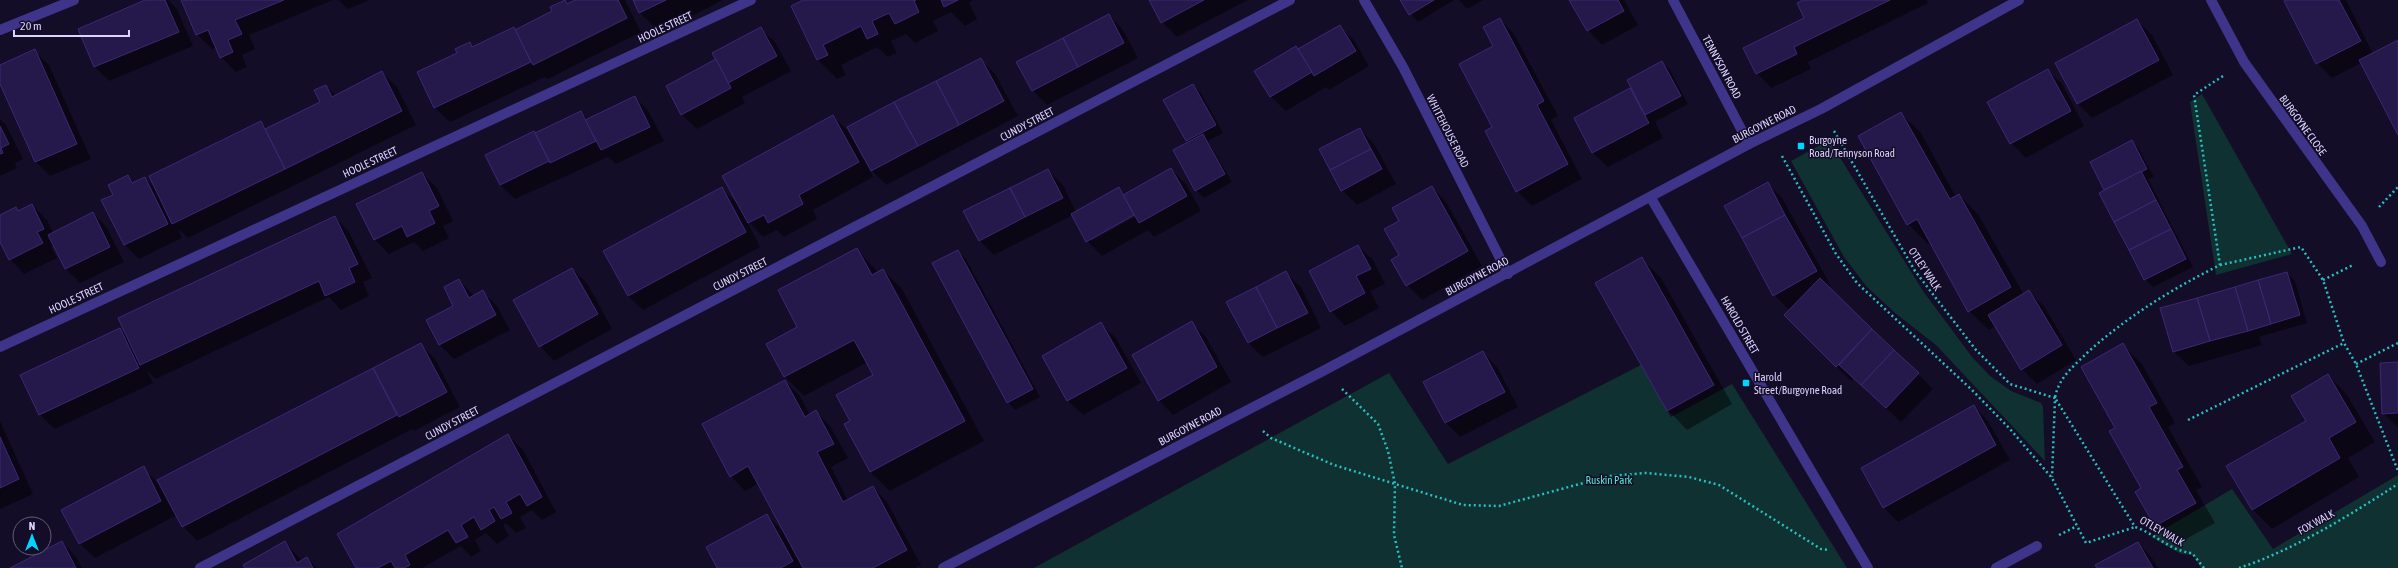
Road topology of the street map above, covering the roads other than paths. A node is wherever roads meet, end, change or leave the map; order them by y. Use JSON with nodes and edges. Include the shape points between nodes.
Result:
{"nodes":[{"id":1,"x":74,"y":0,"type":"edge"},
{"id":2,"x":751,"y":0,"type":"edge"},
{"id":3,"x":1290,"y":0,"type":"edge"},
{"id":4,"x":1364,"y":0,"type":"edge"},
{"id":5,"x":1673,"y":0,"type":"edge"},
{"id":6,"x":2020,"y":0,"type":"edge"},
{"id":7,"x":2211,"y":0,"type":"edge"},
{"id":8,"x":2003,"y":4,"type":"edge"},
{"id":9,"x":0,"y":30,"type":"edge"},
{"id":10,"x":1749,"y":144,"type":"junction"},
{"id":11,"x":1651,"y":198,"type":"junction"},
{"id":12,"x":2381,"y":262,"type":"dead end"},
{"id":13,"x":1508,"y":274,"type":"junction"},
{"id":14,"x":0,"y":347,"type":"edge"},
{"id":15,"x":2037,"y":546,"type":"dead end"},
{"id":16,"x":200,"y":568,"type":"edge"},
{"id":17,"x":943,"y":568,"type":"edge"},
{"id":18,"x":1868,"y":568,"type":"edge"},
{"id":19,"x":1996,"y":568,"type":"edge"}],
"edges":[{"from":1,"to":9,"type":"street"},
{"from":2,"to":14,"type":"street","name":"HOOLE STREET"},
{"from":3,"to":16,"type":"street","name":"CUNDY STREET"},
{"from":4,"to":13,"type":"street","name":"WHITEHOUSE ROAD","via":[[1403,67]]},
{"from":5,"to":10,"type":"street","name":"TENNYSON ROAD"},
{"from":6,"to":8,"type":"street","name":"BURGOYNE ROAD"},
{"from":7,"to":12,"type":"street","name":"BURGOYNE CLOSE","via":[[2244,62],[2362,226]]},
{"from":8,"to":10,"type":"street","name":"BURGOYNE ROAD","via":[[1821,109]]},
{"from":10,"to":11,"type":"street","name":"BURGOYNE ROAD"},
{"from":11,"to":13,"type":"street","name":"BURGOYNE ROAD"},
{"from":11,"to":18,"type":"street","name":"HAROLD STREET"},
{"from":13,"to":17,"type":"street","name":"BURGOYNE ROAD"},
{"from":15,"to":19,"type":"street"}]}
